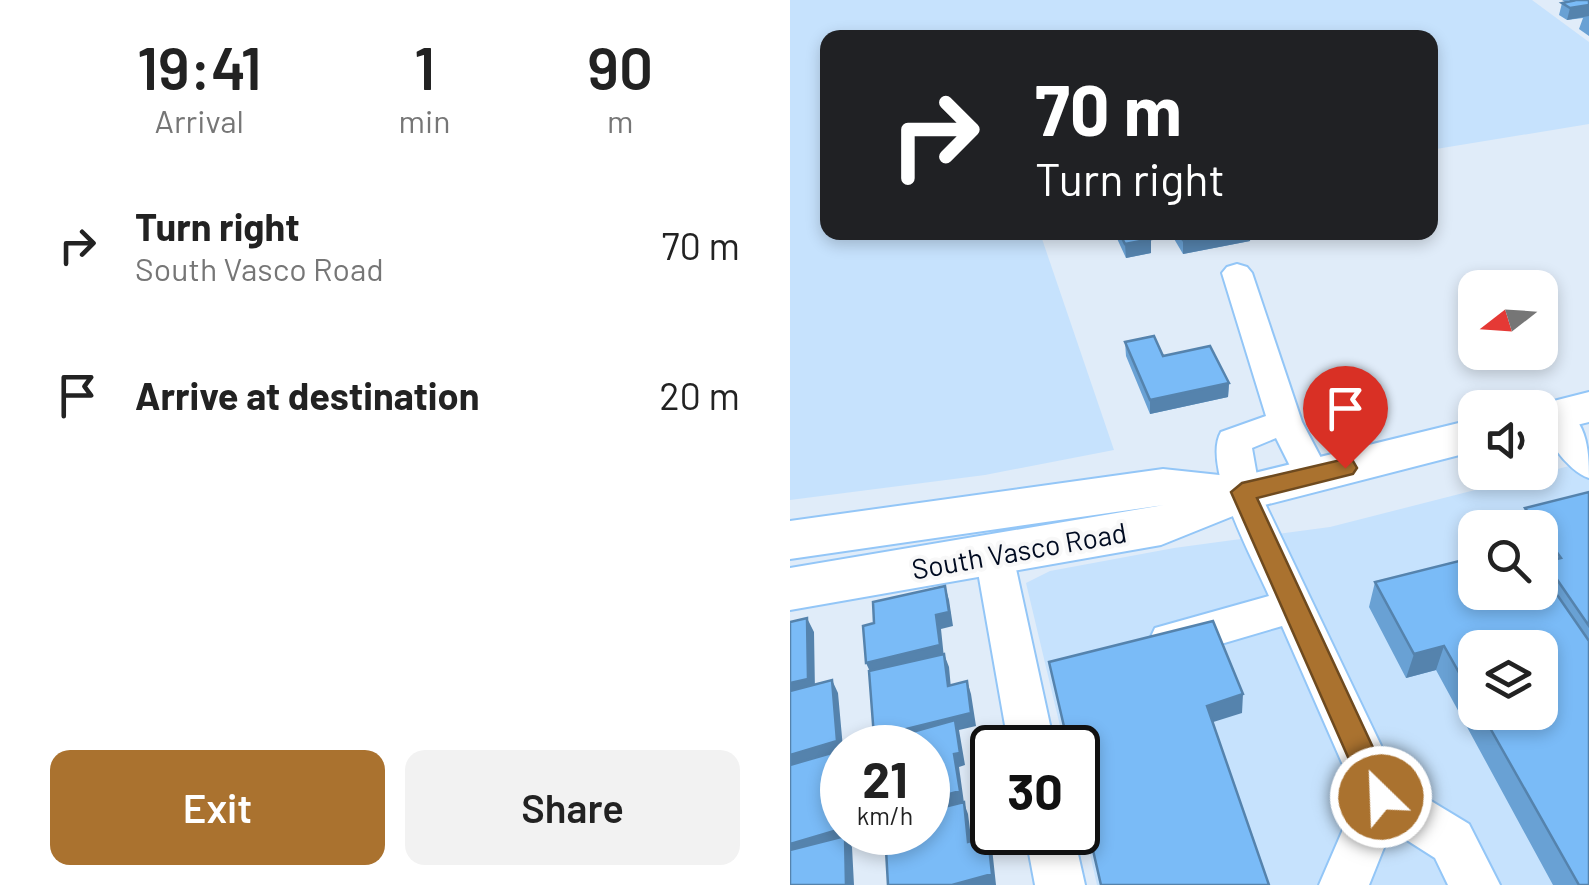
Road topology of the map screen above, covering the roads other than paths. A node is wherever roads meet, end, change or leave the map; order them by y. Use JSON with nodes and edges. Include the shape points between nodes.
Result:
{"nodes":[{"id":1,"x":1237,"y":274,"type":"dead end"},
{"id":2,"x":1561,"y":414,"type":"edge"},
{"id":3,"x":1285,"y":422,"type":"junction"},
{"id":4,"x":1458,"y":439,"type":"edge"},
{"id":5,"x":1589,"y":465,"type":"edge"},
{"id":6,"x":1312,"y":476,"type":"junction"},
{"id":7,"x":1242,"y":492,"type":"junction"},
{"id":8,"x":790,"y":540,"type":"edge"},
{"id":9,"x":994,"y":554,"type":"junction"},
{"id":10,"x":790,"y":589,"type":"edge"},
{"id":11,"x":1294,"y":606,"type":"junction"},
{"id":12,"x":1134,"y":651,"type":"edge"},
{"id":13,"x":1027,"y":725,"type":"edge"},
{"id":14,"x":1381,"y":797,"type":"junction"},
{"id":15,"x":1054,"y":855,"type":"edge"},
{"id":16,"x":1060,"y":885,"type":"edge"},
{"id":17,"x":1344,"y":885,"type":"edge"},
{"id":18,"x":1475,"y":885,"type":"edge"}],
"edges":[{"from":1,"to":3,"type":"street"},
{"from":2,"to":5,"type":"street"},
{"from":3,"to":6,"type":"street"},
{"from":3,"to":7,"type":"street","via":[[1233,441]]},
{"from":4,"to":6,"type":"main road","name":"South Vasco Road"},
{"from":6,"to":7,"type":"main road","name":"South Vasco Road"},
{"from":7,"to":8,"type":"main road","name":"South Vasco Road","via":[[1163,487]]},
{"from":7,"to":9,"type":"main road","name":"South Vasco Road","via":[[1160,526]]},
{"from":7,"to":11,"type":"street"},
{"from":9,"to":10,"type":"main road","name":"South Vasco Road"},
{"from":9,"to":13,"type":"street"},
{"from":11,"to":12,"type":"street"},
{"from":11,"to":14,"type":"street"},
{"from":14,"to":17,"type":"street"},
{"from":14,"to":18,"type":"street","via":[[1452,841]]},
{"from":15,"to":16,"type":"street"}]}
